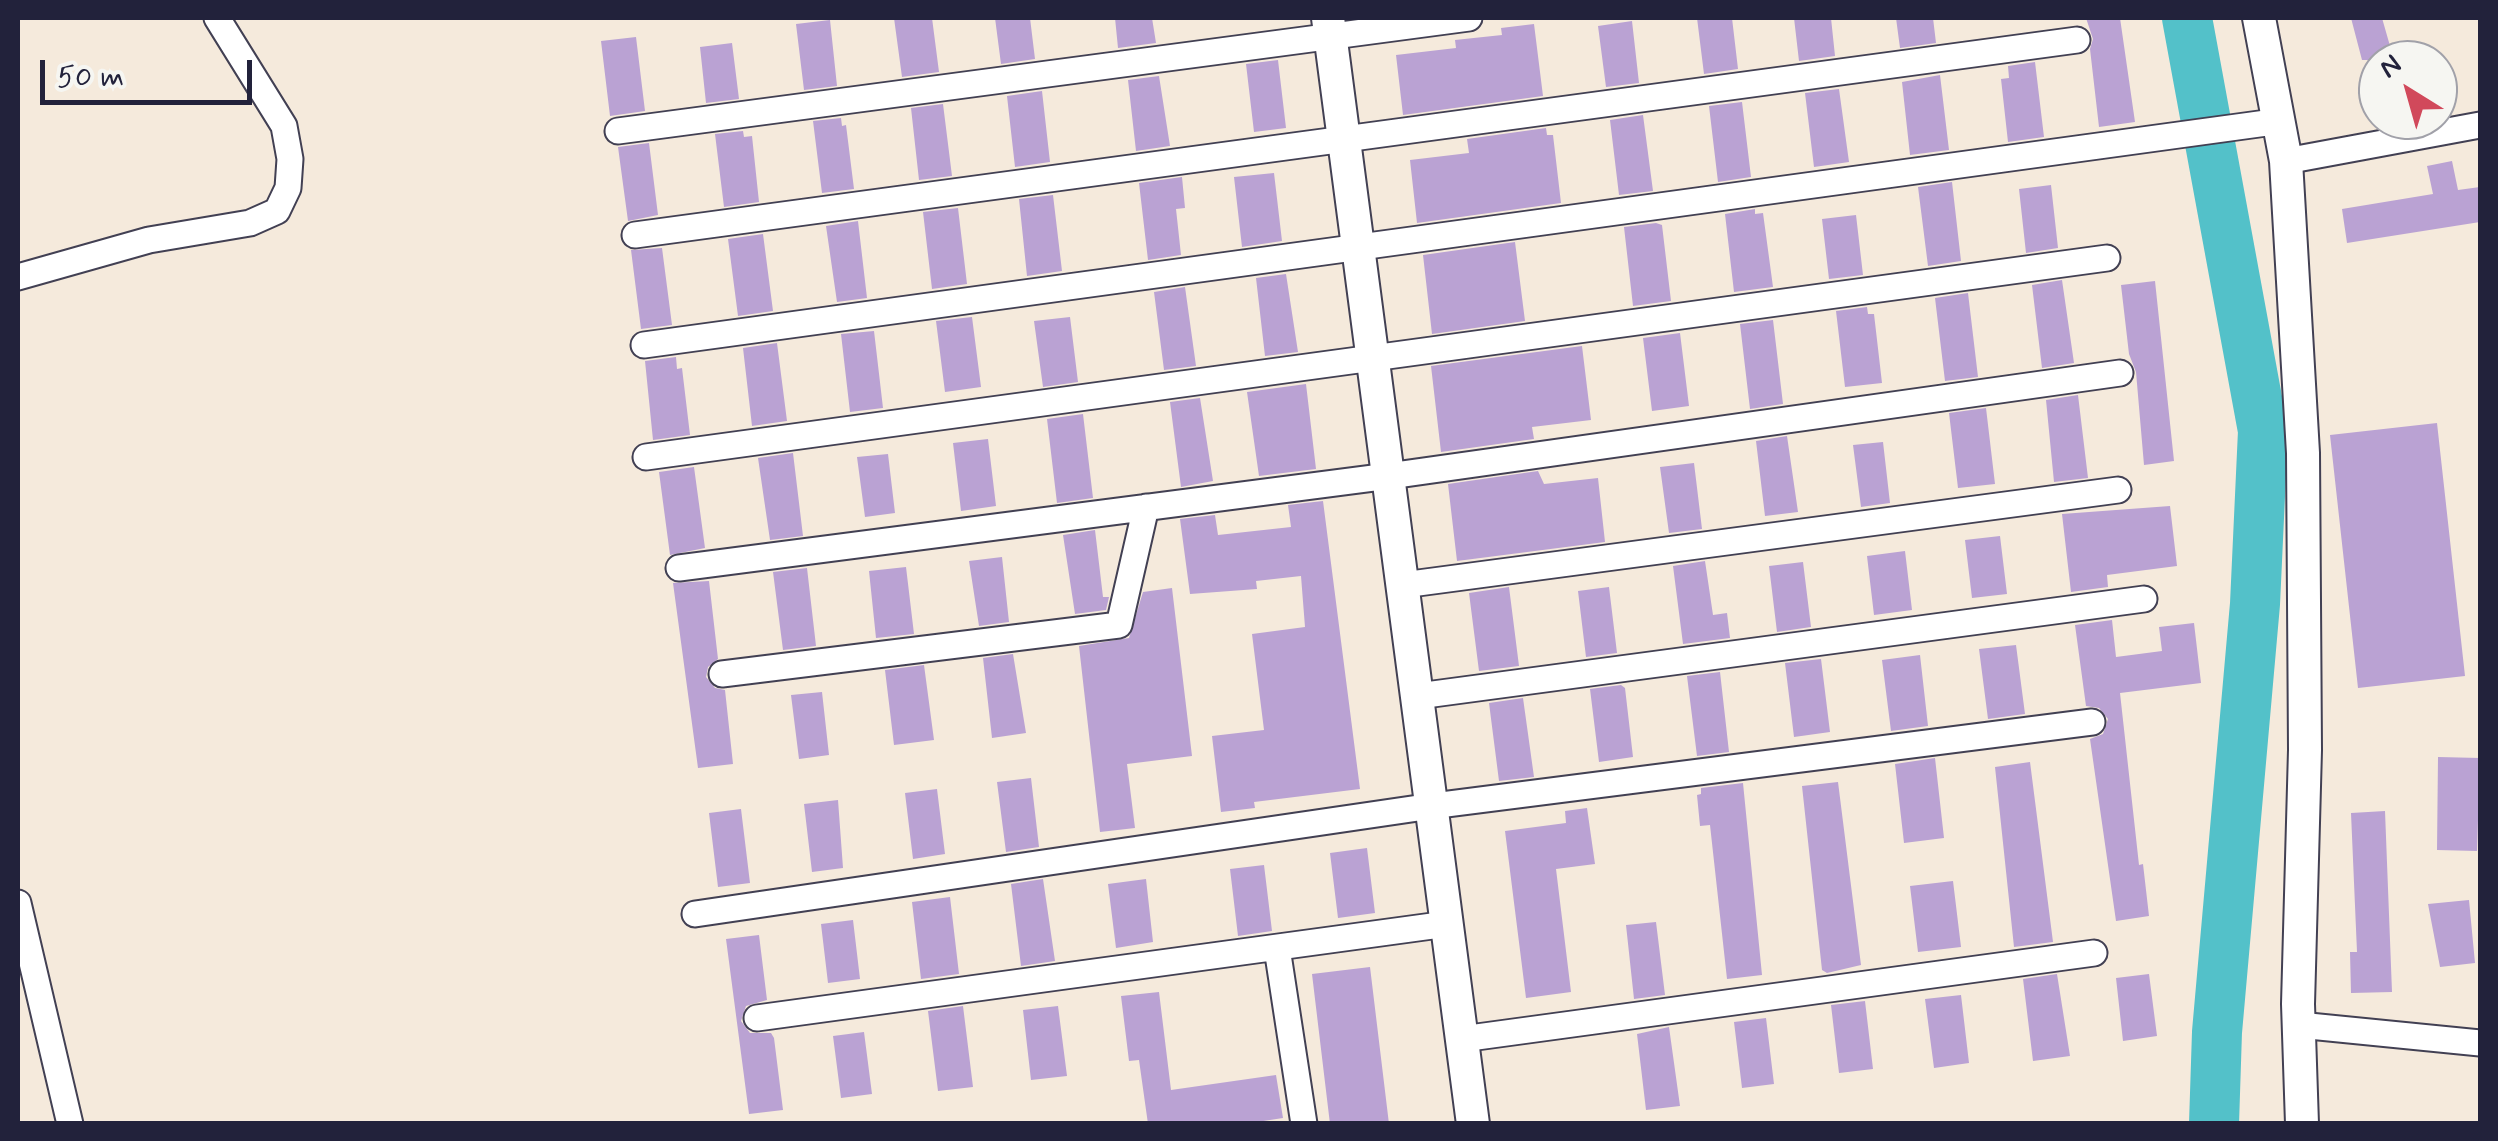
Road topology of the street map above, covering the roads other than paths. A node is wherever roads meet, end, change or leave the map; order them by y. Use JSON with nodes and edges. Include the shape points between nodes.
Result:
{"nodes":[{"id":1,"x":217,"y":18,"type":"edge"},
{"id":2,"x":1469,"y":18,"type":"edge"},
{"id":3,"x":2259,"y":18,"type":"edge"},
{"id":4,"x":1329,"y":27,"type":"edge"},
{"id":5,"x":2077,"y":40,"type":"dead end"},
{"id":6,"x":2281,"y":120,"type":"junction"},
{"id":7,"x":2480,"y":126,"type":"edge"},
{"id":8,"x":618,"y":131,"type":"dead end"},
{"id":9,"x":1344,"y":139,"type":"junction"},
{"id":10,"x":2286,"y":162,"type":"junction"},
{"id":11,"x":634,"y":235,"type":"dead end"},
{"id":12,"x":1360,"y":249,"type":"junction"},
{"id":13,"x":2107,"y":258,"type":"dead end"},
{"id":14,"x":18,"y":277,"type":"edge"},
{"id":15,"x":644,"y":345,"type":"dead end"},
{"id":16,"x":1374,"y":360,"type":"junction"},
{"id":17,"x":2120,"y":373,"type":"dead end"},
{"id":18,"x":646,"y":457,"type":"dead end"},
{"id":19,"x":1389,"y":476,"type":"junction"},
{"id":20,"x":2118,"y":490,"type":"dead end"},
{"id":21,"x":1146,"y":507,"type":"junction"},
{"id":22,"x":679,"y":568,"type":"dead end"},
{"id":23,"x":1404,"y":585,"type":"junction"},
{"id":24,"x":2144,"y":599,"type":"dead end"},
{"id":25,"x":722,"y":674,"type":"dead end"},
{"id":26,"x":1418,"y":696,"type":"junction"},
{"id":27,"x":2092,"y":722,"type":"dead end"},
{"id":28,"x":1432,"y":806,"type":"junction"},
{"id":29,"x":18,"y":903,"type":"edge"},
{"id":30,"x":695,"y":914,"type":"dead end"},
{"id":31,"x":1447,"y":924,"type":"junction"},
{"id":32,"x":1276,"y":948,"type":"junction"},
{"id":33,"x":2094,"y":953,"type":"dead end"},
{"id":34,"x":758,"y":1018,"type":"dead end"},
{"id":35,"x":2299,"y":1025,"type":"junction"},
{"id":36,"x":1462,"y":1038,"type":"junction"},
{"id":37,"x":2480,"y":1042,"type":"edge"},
{"id":38,"x":70,"y":1124,"type":"edge"},
{"id":39,"x":1304,"y":1124,"type":"edge"},
{"id":40,"x":1474,"y":1124,"type":"edge"},
{"id":41,"x":2302,"y":1124,"type":"edge"}],
"edges":[{"from":1,"to":14,"type":"street","via":[[284,126],[288,188],[277,210],[250,223],[149,240]]},
{"from":2,"to":4,"type":"street"},
{"from":3,"to":6,"type":"street"},
{"from":4,"to":8,"type":"street"},
{"from":4,"to":9,"type":"street"},
{"from":5,"to":9,"type":"street"},
{"from":6,"to":10,"type":"street"},
{"from":6,"to":12,"type":"street"},
{"from":7,"to":10,"type":"street"},
{"from":9,"to":11,"type":"street"},
{"from":9,"to":12,"type":"street"},
{"from":10,"to":35,"type":"street","via":[[2303,453],[2306,750]]},
{"from":12,"to":15,"type":"street"},
{"from":12,"to":16,"type":"street"},
{"from":13,"to":16,"type":"street"},
{"from":16,"to":18,"type":"street"},
{"from":16,"to":19,"type":"street"},
{"from":17,"to":19,"type":"street"},
{"from":19,"to":21,"type":"street"},
{"from":19,"to":23,"type":"street"},
{"from":20,"to":23,"type":"street"},
{"from":21,"to":22,"type":"street"},
{"from":21,"to":25,"type":"street","via":[[1119,625]]},
{"from":23,"to":26,"type":"street"},
{"from":24,"to":26,"type":"street"},
{"from":26,"to":28,"type":"street"},
{"from":27,"to":28,"type":"street"},
{"from":28,"to":30,"type":"street"},
{"from":28,"to":31,"type":"street"},
{"from":29,"to":38,"type":"street"},
{"from":31,"to":32,"type":"street"},
{"from":31,"to":36,"type":"street"},
{"from":32,"to":34,"type":"street"},
{"from":32,"to":39,"type":"street"},
{"from":33,"to":36,"type":"street"},
{"from":35,"to":37,"type":"street"},
{"from":35,"to":41,"type":"street"},
{"from":36,"to":40,"type":"street"}]}
